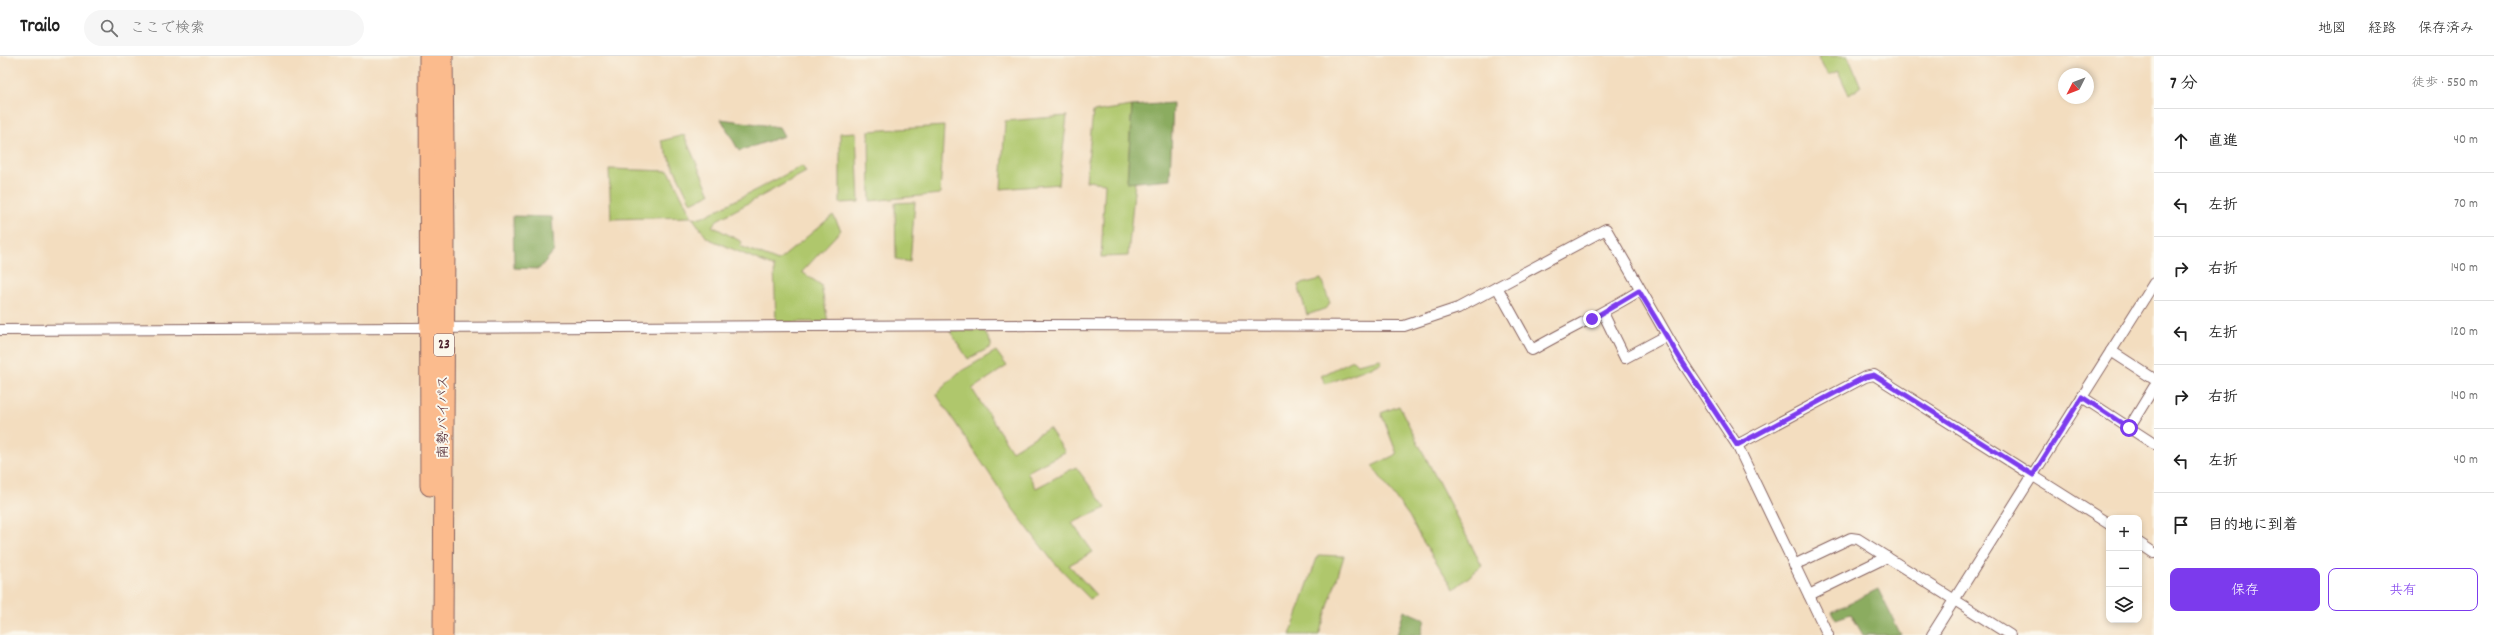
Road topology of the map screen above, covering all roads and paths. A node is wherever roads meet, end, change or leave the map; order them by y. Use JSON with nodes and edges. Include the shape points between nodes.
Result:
{"nodes":[{"id":1,"x":429,"y":56,"type":"edge"},
{"id":2,"x":443,"y":56,"type":"edge"},
{"id":3,"x":2154,"y":283,"type":"edge"},
{"id":4,"x":1497,"y":287,"type":"junction"},
{"id":5,"x":1639,"y":291,"type":"junction"},
{"id":6,"x":1603,"y":313,"type":"junction"},
{"id":7,"x":437,"y":329,"type":"junction"},
{"id":8,"x":0,"y":330,"type":"edge"},
{"id":9,"x":1666,"y":336,"type":"junction"},
{"id":10,"x":2111,"y":351,"type":"junction"},
{"id":11,"x":2154,"y":379,"type":"edge"},
{"id":12,"x":2154,"y":387,"type":"edge"},
{"id":13,"x":2082,"y":397,"type":"junction"},
{"id":14,"x":2129,"y":428,"type":"junction"},
{"id":15,"x":2154,"y":444,"type":"edge"},
{"id":16,"x":1737,"y":445,"type":"junction"},
{"id":17,"x":2033,"y":475,"type":"junction"},
{"id":18,"x":2106,"y":522,"type":"edge"},
{"id":19,"x":2142,"y":545,"type":"edge"},
{"id":20,"x":2154,"y":553,"type":"edge"},
{"id":21,"x":1888,"y":557,"type":"junction"},
{"id":22,"x":1794,"y":565,"type":"junction"},
{"id":23,"x":1809,"y":595,"type":"junction"},
{"id":24,"x":1954,"y":599,"type":"junction"},
{"id":25,"x":431,"y":635,"type":"edge"},
{"id":26,"x":442,"y":635,"type":"edge"},
{"id":27,"x":1828,"y":635,"type":"edge"},
{"id":28,"x":1932,"y":635,"type":"edge"},
{"id":29,"x":2010,"y":635,"type":"edge"}],
"edges":[{"from":1,"to":7,"type":"highway","name":"南勢バイパス","number":"23"},
{"from":2,"to":7,"type":"highway","name":"南勢バイパス","number":"23"},
{"from":3,"to":10,"type":"street"},
{"from":4,"to":5,"type":"street","via":[[1606,229]]},
{"from":4,"to":6,"type":"street","via":[[1532,350],[1576,324]]},
{"from":4,"to":7,"type":"street","via":[[1458,308],[1404,326],[1032,325]]},
{"from":5,"to":6,"type":"street"},
{"from":5,"to":9,"type":"street"},
{"from":6,"to":9,"type":"street","via":[[1625,358]]},
{"from":7,"to":8,"type":"street"},
{"from":7,"to":25,"type":"highway","name":"南勢バイパス","number":"23"},
{"from":7,"to":26,"type":"highway","name":"南勢バイパス","number":"23"},
{"from":9,"to":16,"type":"street"},
{"from":10,"to":11,"type":"street"},
{"from":10,"to":13,"type":"street"},
{"from":12,"to":14,"type":"street"},
{"from":13,"to":14,"type":"street"},
{"from":13,"to":17,"type":"street"},
{"from":14,"to":15,"type":"street"},
{"from":16,"to":17,"type":"street","via":[[1865,377],[1874,375]]},
{"from":16,"to":22,"type":"street"},
{"from":17,"to":18,"type":"street"},
{"from":17,"to":24,"type":"street"},
{"from":19,"to":20,"type":"street"},
{"from":21,"to":22,"type":"street","via":[[1858,539],[1851,538]]},
{"from":21,"to":23,"type":"street"},
{"from":21,"to":24,"type":"street"},
{"from":22,"to":23,"type":"street"},
{"from":23,"to":27,"type":"street"},
{"from":24,"to":28,"type":"street"},
{"from":24,"to":29,"type":"street"}]}
